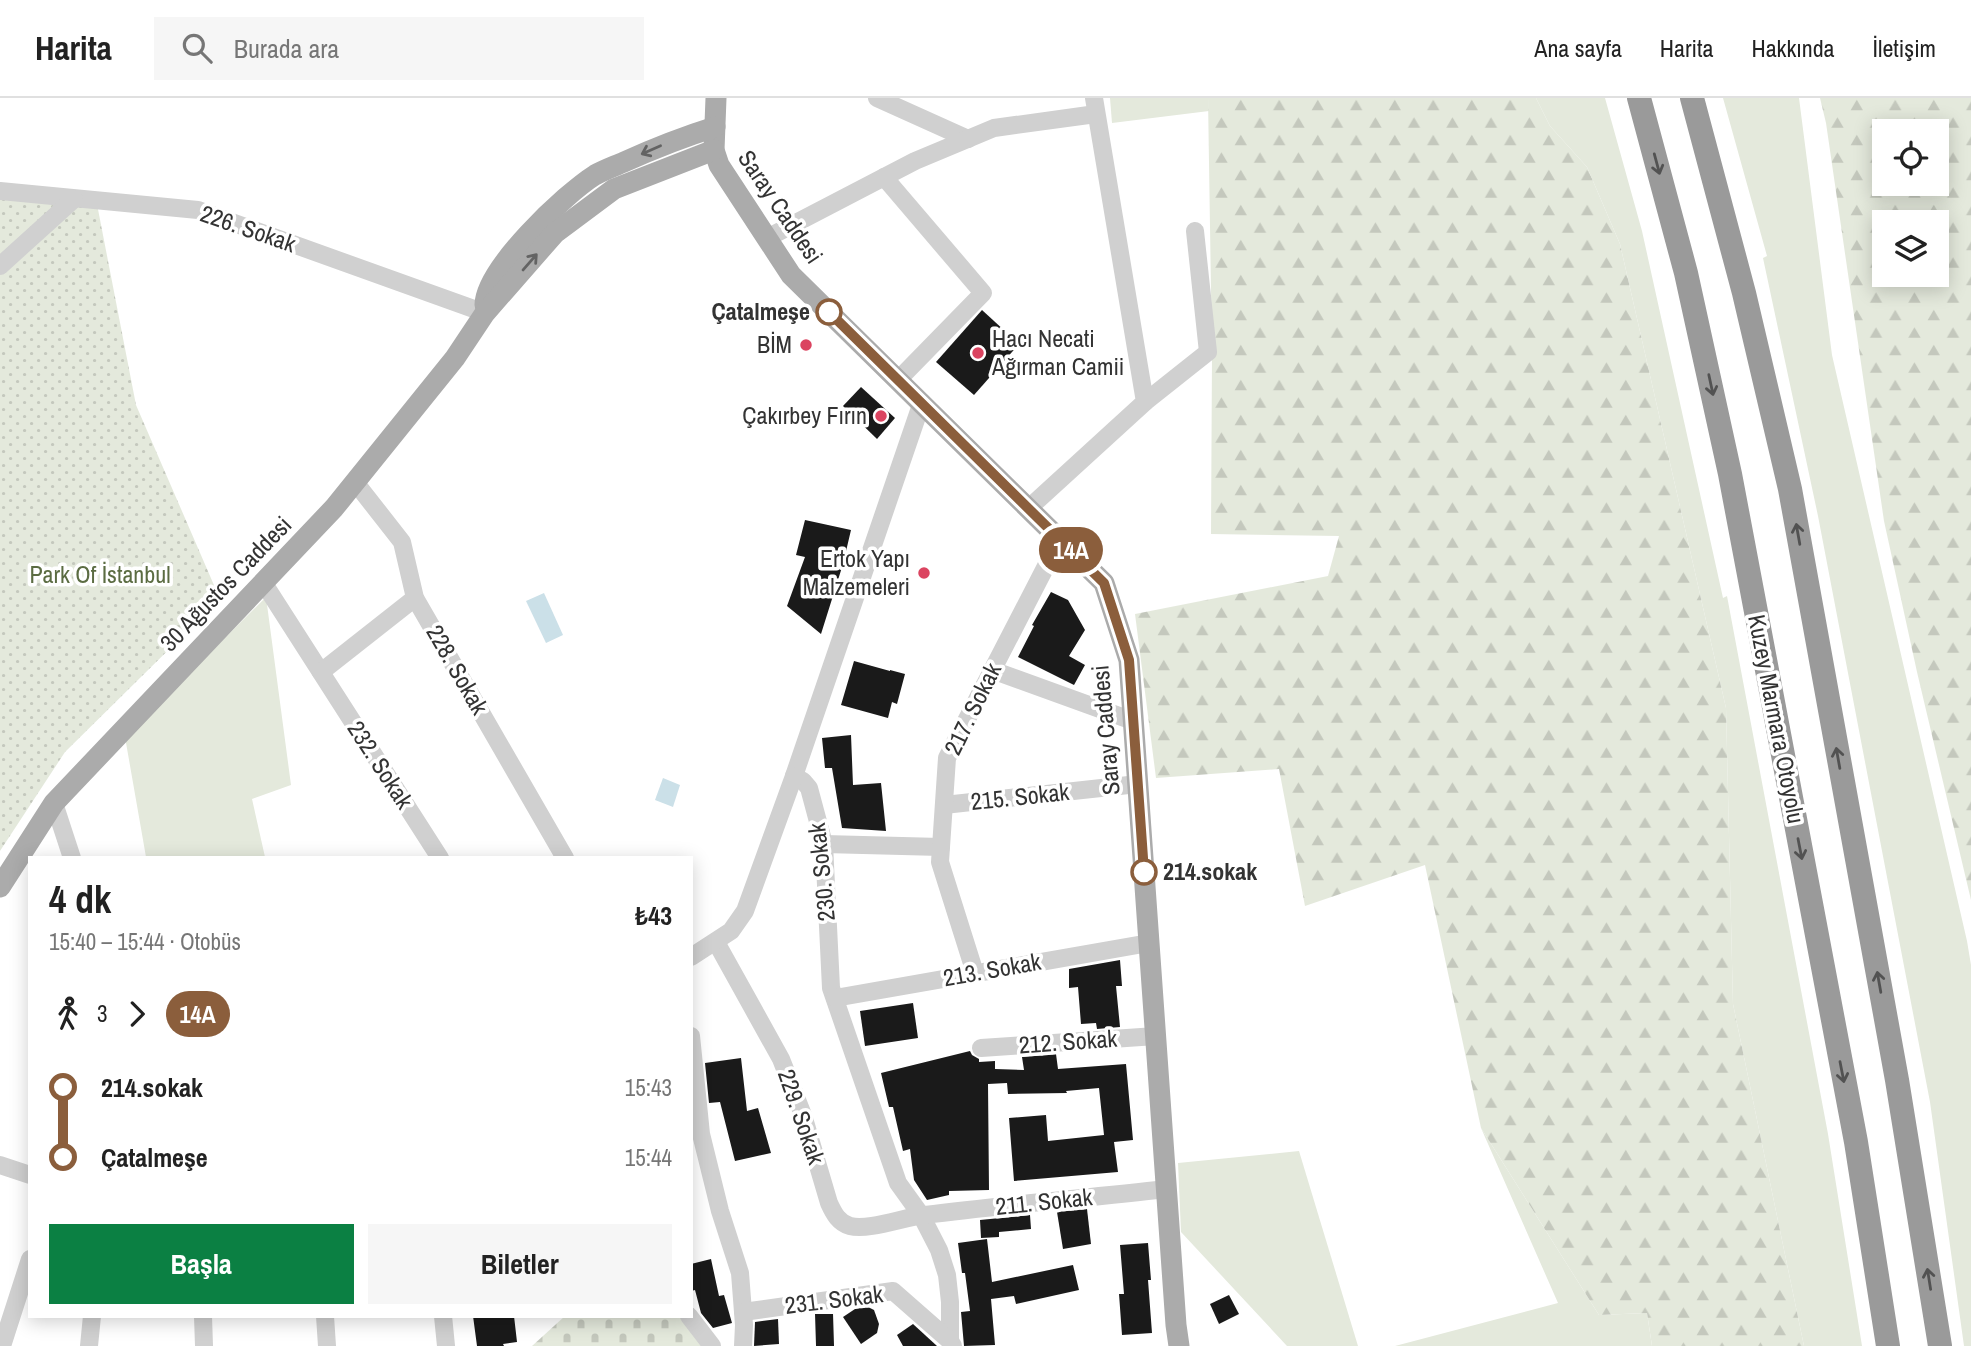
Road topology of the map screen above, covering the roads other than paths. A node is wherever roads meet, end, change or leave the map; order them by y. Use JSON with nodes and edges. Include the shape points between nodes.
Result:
{"nodes":[{"id":1,"x":716,"y":98,"type":"edge"},
{"id":2,"x":877,"y":98,"type":"edge"},
{"id":3,"x":1639,"y":98,"type":"edge"},
{"id":4,"x":1692,"y":98,"type":"edge"},
{"id":5,"x":1095,"y":106,"type":"edge"},
{"id":6,"x":715,"y":127,"type":"junction"},
{"id":7,"x":968,"y":139,"type":"junction"},
{"id":8,"x":714,"y":150,"type":"junction"},
{"id":9,"x":884,"y":177,"type":"junction"},
{"id":10,"x":0,"y":191,"type":"edge"},
{"id":11,"x":74,"y":199,"type":"junction"},
{"id":12,"x":1195,"y":231,"type":"dead end"},
{"id":13,"x":767,"y":238,"type":"junction"},
{"id":14,"x":0,"y":266,"type":"edge"},
{"id":15,"x":485,"y":313,"type":"junction"},
{"id":16,"x":898,"y":380,"type":"junction"},
{"id":17,"x":1145,"y":401,"type":"junction"},
{"id":18,"x":922,"y":402,"type":"junction"},
{"id":19,"x":355,"y":482,"type":"junction"},
{"id":20,"x":1029,"y":508,"type":"junction"},
{"id":21,"x":1060,"y":539,"type":"junction"},
{"id":22,"x":263,"y":582,"type":"junction"},
{"id":23,"x":415,"y":597,"type":"junction"},
{"id":24,"x":992,"y":670,"type":"junction"},
{"id":25,"x":321,"y":672,"type":"junction"},
{"id":26,"x":1133,"y":720,"type":"junction"},
{"id":27,"x":794,"y":776,"type":"junction"},
{"id":28,"x":1138,"y":784,"type":"junction"},
{"id":29,"x":54,"y":803,"type":"junction"},
{"id":30,"x":944,"y":805,"type":"junction"},
{"id":31,"x":824,"y":844,"type":"junction"},
{"id":32,"x":942,"y":847,"type":"junction"},
{"id":33,"x":71,"y":856,"type":"edge"},
{"id":34,"x":439,"y":856,"type":"edge"},
{"id":35,"x":564,"y":856,"type":"edge"},
{"id":36,"x":0,"y":887,"type":"edge"},
{"id":37,"x":716,"y":942,"type":"junction"},
{"id":38,"x":1149,"y":943,"type":"junction"},
{"id":39,"x":693,"y":956,"type":"edge"},
{"id":40,"x":975,"y":973,"type":"junction"},
{"id":41,"x":835,"y":998,"type":"junction"},
{"id":42,"x":1156,"y":1035,"type":"junction"},
{"id":43,"x":981,"y":1048,"type":"dead end"},
{"id":44,"x":693,"y":1056,"type":"edge"},
{"id":45,"x":0,"y":1165,"type":"edge"},
{"id":46,"x":28,"y":1174,"type":"edge"},
{"id":47,"x":1166,"y":1189,"type":"junction"},
{"id":48,"x":921,"y":1215,"type":"junction"},
{"id":49,"x":28,"y":1264,"type":"edge"},
{"id":50,"x":743,"y":1312,"type":"junction"},
{"id":51,"x":92,"y":1318,"type":"edge"},
{"id":52,"x":203,"y":1318,"type":"edge"},
{"id":53,"x":325,"y":1318,"type":"edge"},
{"id":54,"x":443,"y":1318,"type":"edge"},
{"id":55,"x":691,"y":1318,"type":"edge"},
{"id":56,"x":5,"y":1319,"type":"edge"},
{"id":57,"x":952,"y":1343,"type":"edge"},
{"id":58,"x":2,"y":1346,"type":"edge"},
{"id":59,"x":89,"y":1346,"type":"edge"},
{"id":60,"x":204,"y":1346,"type":"edge"},
{"id":61,"x":327,"y":1346,"type":"edge"},
{"id":62,"x":446,"y":1346,"type":"edge"},
{"id":63,"x":712,"y":1346,"type":"edge"},
{"id":64,"x":743,"y":1346,"type":"edge"},
{"id":65,"x":1179,"y":1346,"type":"edge"},
{"id":66,"x":1888,"y":1346,"type":"edge"},
{"id":67,"x":1940,"y":1346,"type":"edge"}],
"edges":[{"from":1,"to":6,"type":"main road","name":"Saray Caddesi"},
{"from":2,"to":7,"type":"street"},
{"from":3,"to":66,"type":"highway","name":"Kuzey Marmara Otoyolu","one_way":true,"via":[[1686,273],[1730,474],[1856,1142]]},
{"from":67,"to":4,"type":"highway","one_way":true,"via":[[1897,1080],[1790,489]]},
{"from":5,"to":7,"type":"street","via":[[994,128]]},
{"from":5,"to":17,"type":"street"},
{"from":6,"to":8,"type":"main road","name":"Saray Caddesi"},
{"from":6,"to":15,"type":"main road","name":"30 Ağustos Caddesi","one_way":true,"via":[[595,175],[547,215],[505,261],[485,298]]},
{"from":7,"to":9,"type":"street"},
{"from":8,"to":13,"type":"main road","name":"Saray Caddesi"},
{"from":15,"to":8,"type":"main road","name":"30 Ağustos Caddesi","one_way":true,"via":[[555,233],[614,189]]},
{"from":9,"to":13,"type":"street"},
{"from":9,"to":16,"type":"street","via":[[983,293]]},
{"from":10,"to":11,"type":"street","name":"226. Sokak"},
{"from":11,"to":14,"type":"street"},
{"from":11,"to":15,"type":"street","name":"226. Sokak","via":[[198,210]]},
{"from":12,"to":17,"type":"street","via":[[1208,352]]},
{"from":13,"to":16,"type":"main road","name":"Saray Caddesi","via":[[791,275]]},
{"from":15,"to":19,"type":"main road","name":"30 Ağustos Caddesi","via":[[455,358]]},
{"from":16,"to":18,"type":"main road","name":"Saray Caddesi"},
{"from":17,"to":20,"type":"street"},
{"from":18,"to":20,"type":"main road","name":"Saray Caddesi"},
{"from":18,"to":27,"type":"street"},
{"from":19,"to":22,"type":"main road","name":"30 Ağustos Caddesi"},
{"from":19,"to":23,"type":"street","name":"228. Sokak","via":[[402,542]]},
{"from":20,"to":21,"type":"main road","name":"Saray Caddesi"},
{"from":21,"to":24,"type":"street","name":"217. Sokak"},
{"from":21,"to":26,"type":"main road","name":"Saray Caddesi","via":[[1104,583],[1129,660]]},
{"from":22,"to":25,"type":"street","name":"232. Sokak"},
{"from":22,"to":29,"type":"main road","name":"30 Ağustos Caddesi"},
{"from":23,"to":25,"type":"street"},
{"from":23,"to":35,"type":"street","name":"228. Sokak"},
{"from":24,"to":26,"type":"street"},
{"from":24,"to":30,"type":"street","name":"217. Sokak","via":[[947,758]]},
{"from":25,"to":34,"type":"street","name":"232. Sokak"},
{"from":26,"to":28,"type":"main road","name":"Saray Caddesi"},
{"from":27,"to":31,"type":"street","name":"230. Sokak","via":[[809,788]]},
{"from":27,"to":37,"type":"street","via":[[745,911]]},
{"from":28,"to":30,"type":"street","name":"215. Sokak"},
{"from":28,"to":38,"type":"main road","name":"Saray Caddesi"},
{"from":29,"to":33,"type":"street"},
{"from":29,"to":36,"type":"main road","name":"30 Ağustos Caddesi"},
{"from":30,"to":32,"type":"street","name":"217. Sokak"},
{"from":31,"to":32,"type":"street"},
{"from":31,"to":41,"type":"street","name":"230. Sokak"},
{"from":32,"to":40,"type":"street","name":"217. Sokak","via":[[940,862]]},
{"from":37,"to":39,"type":"street"},
{"from":37,"to":48,"type":"street","name":"229. Sokak","via":[[781,1059],[834,1215],[841,1222],[862,1227]]},
{"from":38,"to":40,"type":"street","name":"213. Sokak"},
{"from":38,"to":42,"type":"main road","name":"Saray Caddesi"},
{"from":40,"to":41,"type":"street","name":"213. Sokak"},
{"from":41,"to":48,"type":"street","name":"230. Sokak","via":[[898,1183]]},
{"from":42,"to":43,"type":"street","name":"212. Sokak"},
{"from":42,"to":47,"type":"main road","name":"Saray Caddesi"},
{"from":44,"to":50,"type":"street","via":[[701,1134],[740,1273]]},
{"from":45,"to":46,"type":"street"},
{"from":47,"to":48,"type":"street","name":"211. Sokak"},
{"from":47,"to":65,"type":"main road","name":"Saray Caddesi"},
{"from":48,"to":57,"type":"street","name":"230. Sokak","via":[[947,1275]]},
{"from":49,"to":56,"type":"street"},
{"from":50,"to":57,"type":"street","name":"231. Sokak","via":[[893,1291]]},
{"from":50,"to":64,"type":"street"},
{"from":51,"to":59,"type":"street"},
{"from":52,"to":60,"type":"street"},
{"from":53,"to":61,"type":"street"},
{"from":54,"to":62,"type":"street"},
{"from":55,"to":63,"type":"street"},
{"from":56,"to":58,"type":"street"}]}
